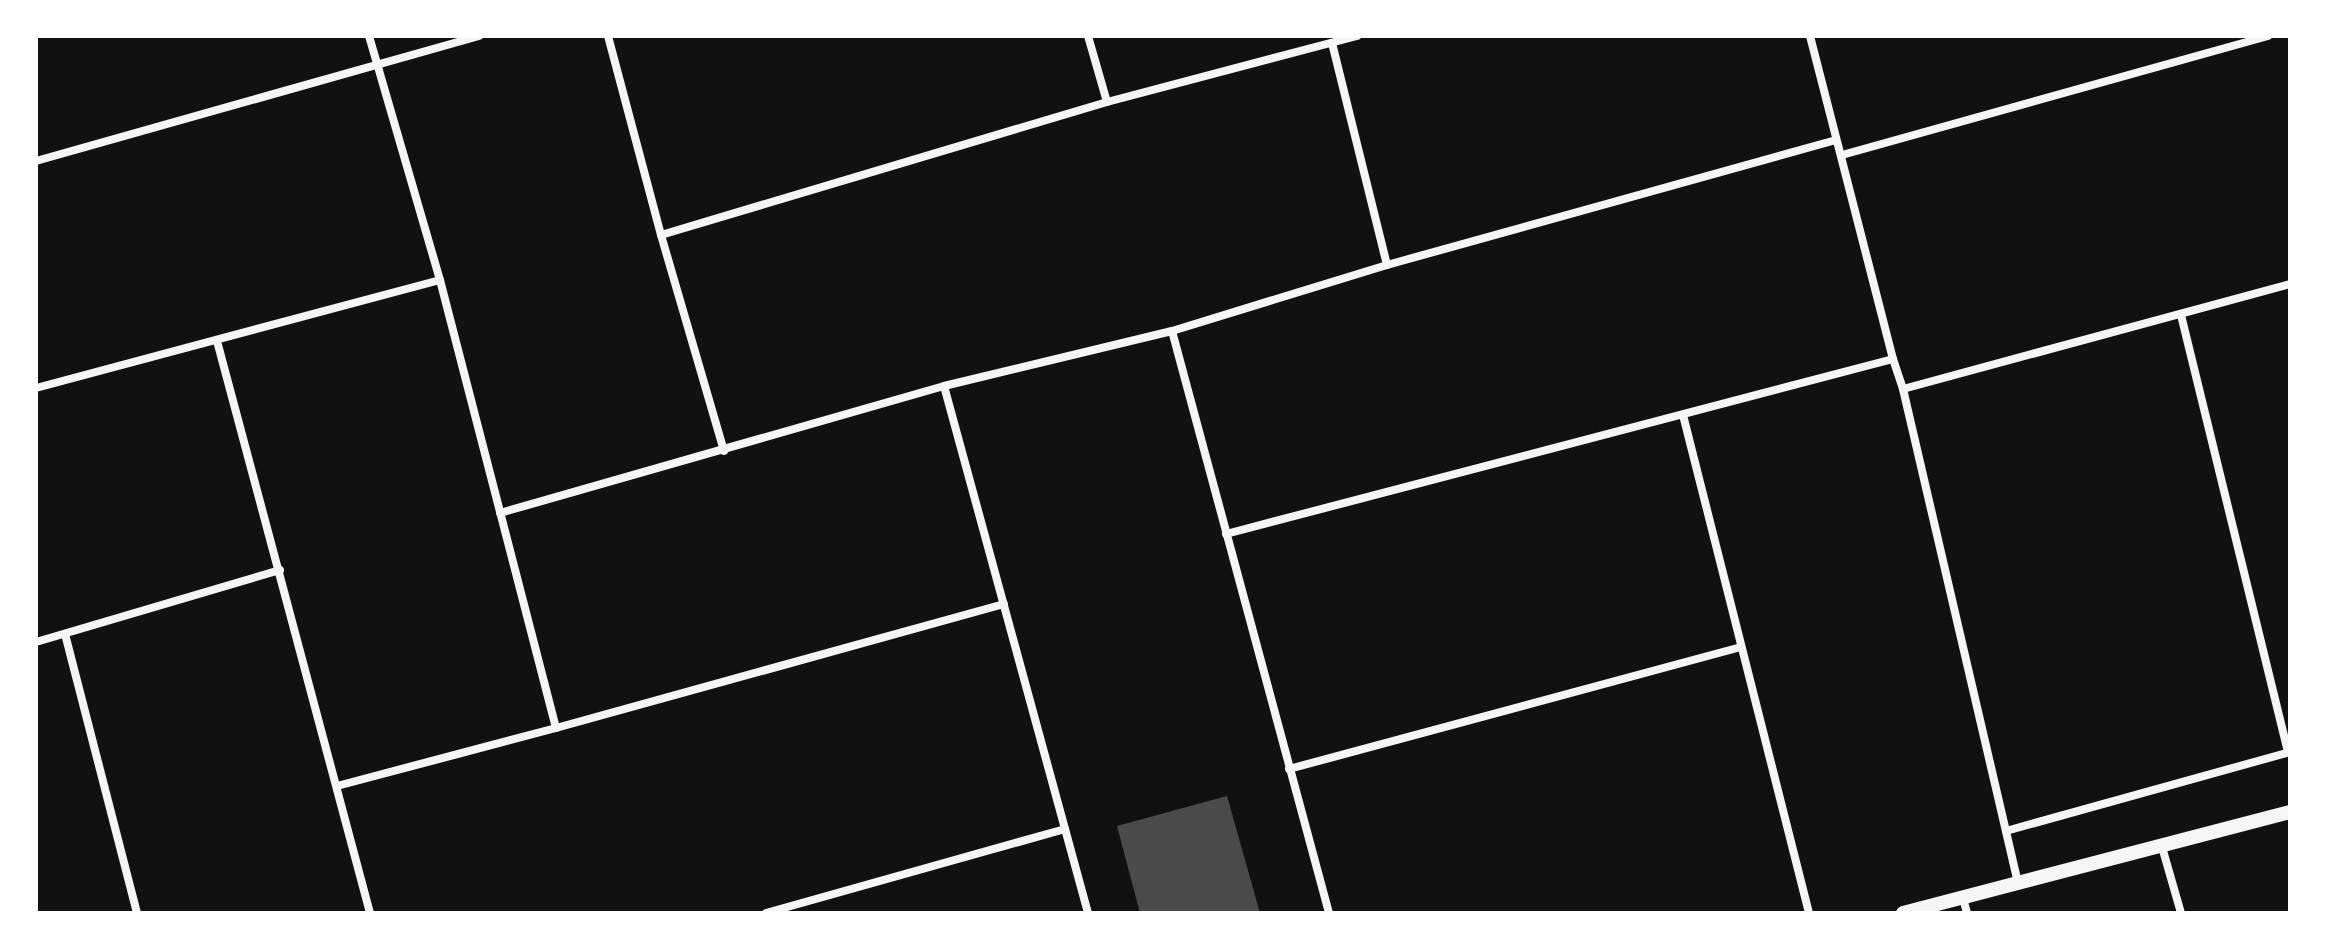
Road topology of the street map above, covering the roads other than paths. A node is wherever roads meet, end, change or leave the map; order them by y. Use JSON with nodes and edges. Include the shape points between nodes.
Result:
{"nodes":[{"id":1,"x":369,"y":36,"type":"edge"},
{"id":2,"x":479,"y":36,"type":"edge"},
{"id":3,"x":608,"y":36,"type":"edge"},
{"id":4,"x":1088,"y":36,"type":"edge"},
{"id":5,"x":1357,"y":36,"type":"edge"},
{"id":6,"x":1810,"y":36,"type":"edge"},
{"id":7,"x":2268,"y":36,"type":"edge"},
{"id":8,"x":1332,"y":43,"type":"junction"},
{"id":9,"x":377,"y":66,"type":"junction"},
{"id":10,"x":1107,"y":102,"type":"junction"},
{"id":11,"x":1836,"y":140,"type":"junction"},
{"id":12,"x":1842,"y":155,"type":"junction"},
{"id":13,"x":36,"y":161,"type":"edge"},
{"id":14,"x":661,"y":235,"type":"junction"},
{"id":15,"x":1387,"y":265,"type":"junction"},
{"id":16,"x":440,"y":280,"type":"junction"},
{"id":17,"x":2290,"y":284,"type":"edge"},
{"id":18,"x":2181,"y":315,"type":"junction"},
{"id":19,"x":1172,"y":331,"type":"junction"},
{"id":20,"x":217,"y":341,"type":"junction"},
{"id":21,"x":1893,"y":359,"type":"junction"},
{"id":22,"x":944,"y":386,"type":"junction"},
{"id":23,"x":36,"y":388,"type":"edge"},
{"id":24,"x":1903,"y":389,"type":"junction"},
{"id":25,"x":1683,"y":415,"type":"junction"},
{"id":26,"x":724,"y":451,"type":"junction"},
{"id":27,"x":500,"y":513,"type":"junction"},
{"id":28,"x":1226,"y":534,"type":"junction"},
{"id":29,"x":280,"y":570,"type":"junction"},
{"id":30,"x":1004,"y":604,"type":"junction"},
{"id":31,"x":65,"y":634,"type":"junction"},
{"id":32,"x":36,"y":642,"type":"edge"},
{"id":33,"x":1741,"y":647,"type":"junction"},
{"id":34,"x":556,"y":728,"type":"junction"},
{"id":35,"x":2289,"y":752,"type":"edge"},
{"id":36,"x":1289,"y":769,"type":"junction"},
{"id":37,"x":337,"y":786,"type":"junction"},
{"id":38,"x":2290,"y":812,"type":"edge"},
{"id":39,"x":1065,"y":829,"type":"junction"},
{"id":40,"x":2006,"y":831,"type":"junction"},
{"id":41,"x":2162,"y":847,"type":"junction"},
{"id":42,"x":2018,"y":883,"type":"junction"},
{"id":43,"x":1963,"y":898,"type":"junction"},
{"id":44,"x":137,"y":913,"type":"edge"},
{"id":45,"x":370,"y":913,"type":"edge"},
{"id":46,"x":766,"y":913,"type":"edge"},
{"id":47,"x":1088,"y":913,"type":"edge"},
{"id":48,"x":1329,"y":913,"type":"edge"},
{"id":49,"x":1809,"y":913,"type":"edge"},
{"id":50,"x":1903,"y":913,"type":"edge"},
{"id":51,"x":1967,"y":913,"type":"edge"},
{"id":52,"x":2181,"y":913,"type":"edge"}],
"edges":[{"from":1,"to":9,"type":"street"},
{"from":2,"to":9,"type":"street"},
{"from":3,"to":14,"type":"street"},
{"from":4,"to":10,"type":"street"},
{"from":5,"to":8,"type":"street"},
{"from":6,"to":11,"type":"street"},
{"from":7,"to":12,"type":"street"},
{"from":8,"to":10,"type":"street"},
{"from":8,"to":15,"type":"street"},
{"from":9,"to":13,"type":"street"},
{"from":9,"to":16,"type":"street"},
{"from":10,"to":14,"type":"street"},
{"from":11,"to":12,"type":"street"},
{"from":11,"to":15,"type":"street"},
{"from":12,"to":21,"type":"street"},
{"from":14,"to":26,"type":"street"},
{"from":15,"to":19,"type":"street"},
{"from":16,"to":20,"type":"street"},
{"from":16,"to":27,"type":"street"},
{"from":17,"to":18,"type":"street"},
{"from":18,"to":24,"type":"street"},
{"from":18,"to":35,"type":"street"},
{"from":19,"to":22,"type":"street"},
{"from":19,"to":28,"type":"street"},
{"from":20,"to":23,"type":"street"},
{"from":20,"to":29,"type":"street"},
{"from":21,"to":24,"type":"street"},
{"from":21,"to":25,"type":"street"},
{"from":22,"to":26,"type":"street"},
{"from":22,"to":30,"type":"street"},
{"from":24,"to":40,"type":"street"},
{"from":25,"to":28,"type":"street"},
{"from":25,"to":33,"type":"street"},
{"from":26,"to":27,"type":"street"},
{"from":27,"to":34,"type":"street"},
{"from":28,"to":36,"type":"street"},
{"from":29,"to":31,"type":"street"},
{"from":29,"to":37,"type":"street"},
{"from":30,"to":34,"type":"street"},
{"from":30,"to":39,"type":"street"},
{"from":31,"to":32,"type":"street"},
{"from":31,"to":44,"type":"street"},
{"from":33,"to":36,"type":"street"},
{"from":33,"to":49,"type":"street"},
{"from":34,"to":37,"type":"street"},
{"from":35,"to":40,"type":"street"},
{"from":36,"to":48,"type":"street"},
{"from":37,"to":45,"type":"street"},
{"from":38,"to":41,"type":"street"},
{"from":39,"to":46,"type":"street"},
{"from":39,"to":47,"type":"street"},
{"from":40,"to":42,"type":"street"},
{"from":41,"to":42,"type":"street"},
{"from":41,"to":52,"type":"street"},
{"from":42,"to":43,"type":"street"},
{"from":43,"to":50,"type":"street"},
{"from":43,"to":51,"type":"street"}]}
